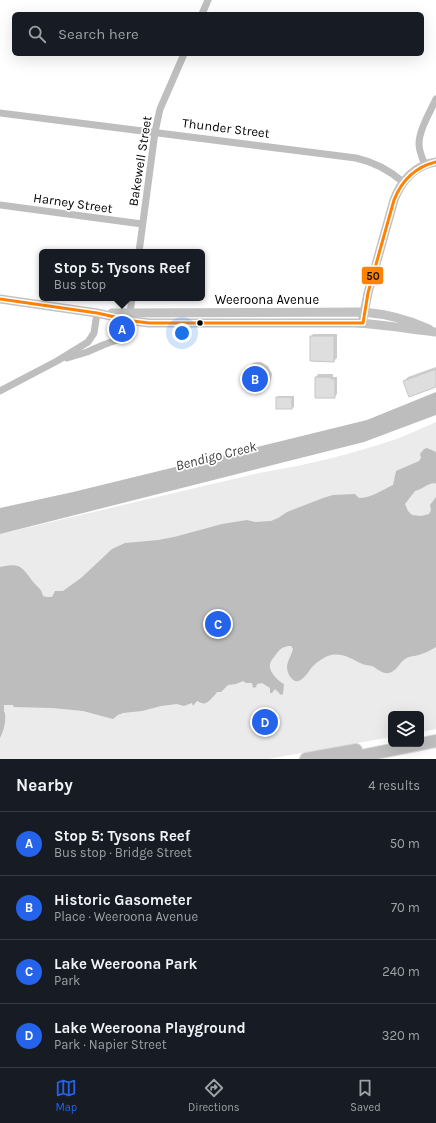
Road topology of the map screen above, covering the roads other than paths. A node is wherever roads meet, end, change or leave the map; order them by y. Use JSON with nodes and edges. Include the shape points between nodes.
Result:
{"nodes":[{"id":1,"x":208,"y":0,"type":"edge"},
{"id":2,"x":203,"y":12,"type":"edge"},
{"id":3,"x":183,"y":56,"type":"edge"},
{"id":4,"x":436,"y":99,"type":"edge"},
{"id":5,"x":0,"y":113,"type":"edge"},
{"id":6,"x":155,"y":132,"type":"junction"},
{"id":7,"x":436,"y":162,"type":"edge"},
{"id":8,"x":425,"y":165,"type":"junction"},
{"id":9,"x":403,"y":182,"type":"junction"},
{"id":10,"x":0,"y":205,"type":"edge"},
{"id":11,"x":142,"y":224,"type":"junction"},
{"id":12,"x":139,"y":249,"type":"edge"},
{"id":13,"x":0,"y":299,"type":"edge"},
{"id":14,"x":132,"y":301,"type":"edge"},
{"id":15,"x":364,"y":312,"type":"junction"},
{"id":16,"x":97,"y":313,"type":"junction"},
{"id":17,"x":132,"y":317,"type":"junction"},
{"id":18,"x":363,"y":323,"type":"junction"},
{"id":19,"x":435,"y":332,"type":"edge"},
{"id":20,"x":58,"y":361,"type":"junction"},
{"id":21,"x":0,"y":391,"type":"edge"},
{"id":22,"x":436,"y":737,"type":"edge"},
{"id":23,"x":424,"y":739,"type":"edge"},
{"id":24,"x":436,"y":741,"type":"edge"},
{"id":25,"x":388,"y":745,"type":"edge"},
{"id":26,"x":306,"y":759,"type":"edge"},
{"id":27,"x":346,"y":759,"type":"edge"}],
"edges":[{"from":1,"to":2,"type":"street"},
{"from":3,"to":6,"type":"street","name":"Bakewell Street","via":[[160,109]]},
{"from":4,"to":8,"type":"street","via":[[420,140],[420,153]]},
{"from":5,"to":6,"type":"street","name":"Thunder Street"},
{"from":6,"to":9,"type":"street","name":"Thunder Street","via":[[356,158],[381,167]]},
{"from":6,"to":11,"type":"street","name":"Bakewell Street"},
{"from":7,"to":8,"type":"main road"},
{"from":8,"to":9,"type":"main road"},
{"from":9,"to":15,"type":"main road","via":[[394,200]]},
{"from":10,"to":11,"type":"street","name":"Harney Street"},
{"from":11,"to":12,"type":"street","name":"Bakewell Street"},
{"from":13,"to":16,"type":"main road","name":"Weeroona Avenue"},
{"from":14,"to":17,"type":"street"},
{"from":15,"to":17,"type":"main road","name":"Weeroona Avenue"},
{"from":15,"to":18,"type":"main road"},
{"from":15,"to":19,"type":"main road","name":"Weeroona Avenue","via":[[412,321]]},
{"from":16,"to":17,"type":"main road","name":"Weeroona Avenue"},
{"from":16,"to":20,"type":"street","via":[[95,331],[90,340]]},
{"from":17,"to":18,"type":"main road","name":"Weeroona Avenue","via":[[159,323]]},
{"from":17,"to":20,"type":"street","via":[[132,330],[125,337]]},
{"from":18,"to":19,"type":"main road","name":"Weeroona Avenue"},
{"from":20,"to":21,"type":"street"},
{"from":22,"to":23,"type":"highway"},
{"from":24,"to":27,"type":"highway"},
{"from":25,"to":26,"type":"highway"}]}
